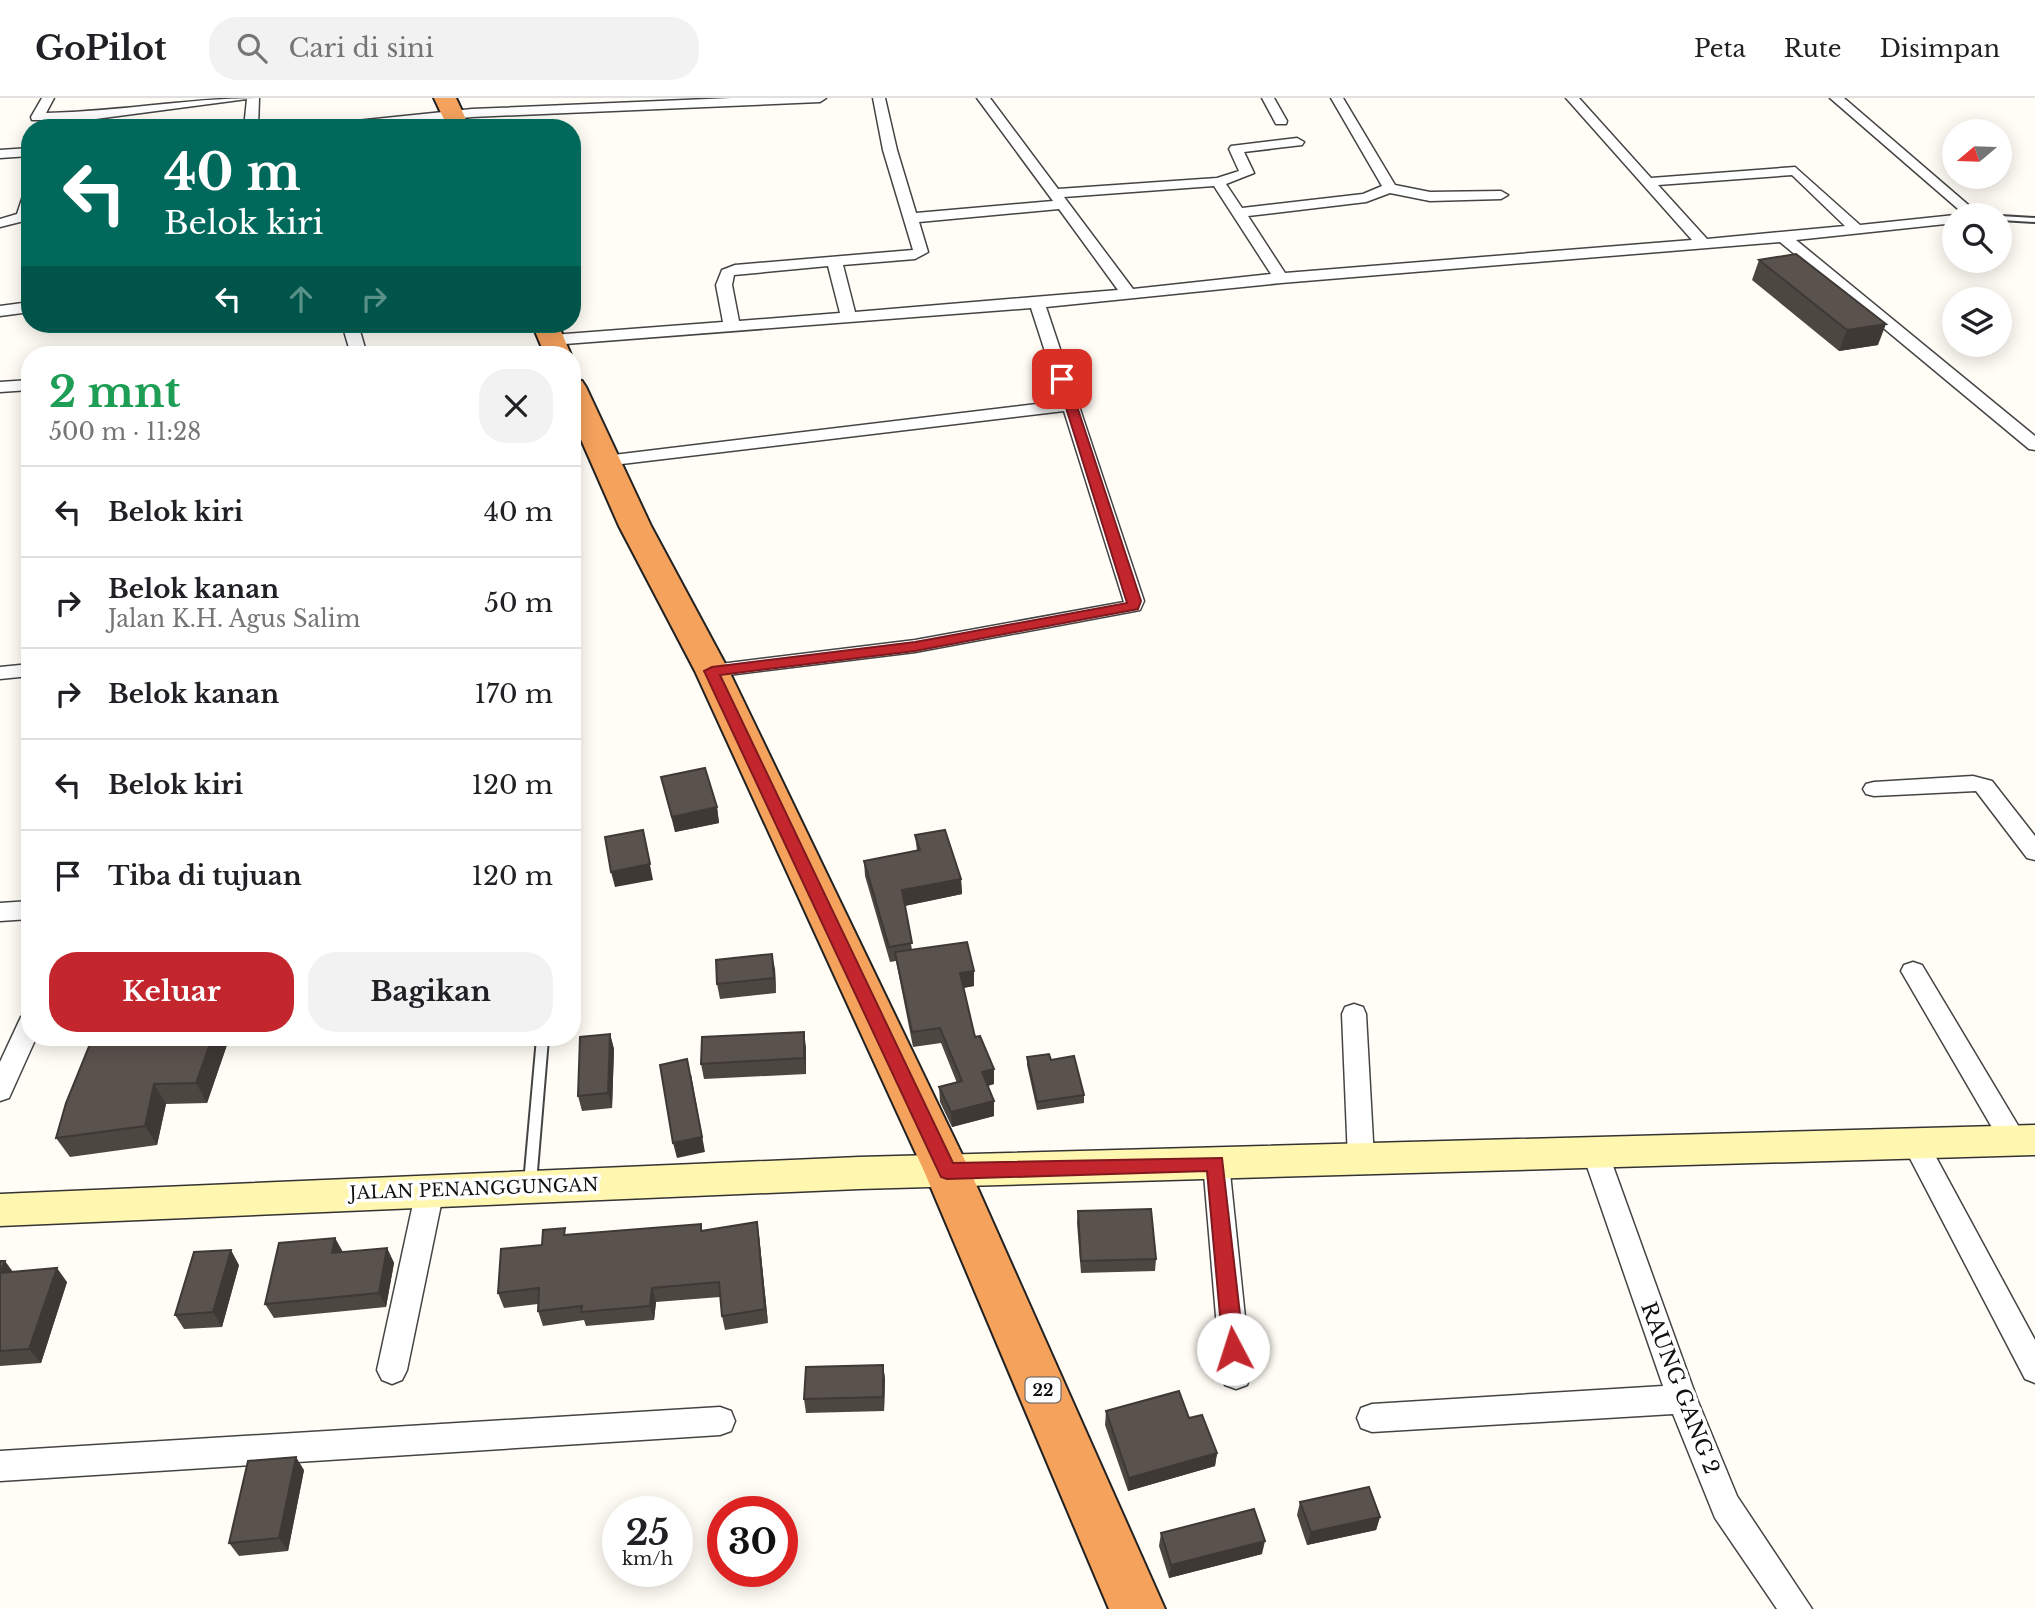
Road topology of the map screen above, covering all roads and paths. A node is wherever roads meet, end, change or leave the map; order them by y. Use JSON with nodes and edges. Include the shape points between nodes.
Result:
{"nodes":[{"id":1,"x":48,"y":98,"type":"edge"},
{"id":2,"x":241,"y":98,"type":"edge"},
{"id":3,"x":253,"y":98,"type":"edge"},
{"id":4,"x":820,"y":98,"type":"edge"},
{"id":5,"x":879,"y":98,"type":"edge"},
{"id":6,"x":983,"y":98,"type":"edge"},
{"id":7,"x":1268,"y":98,"type":"edge"},
{"id":8,"x":1336,"y":98,"type":"edge"},
{"id":9,"x":1572,"y":98,"type":"edge"},
{"id":10,"x":1836,"y":98,"type":"edge"},
{"id":11,"x":637,"y":102,"type":"edge"},
{"id":12,"x":452,"y":113,"type":"edge"},
{"id":13,"x":56,"y":119,"type":"edge"},
{"id":14,"x":104,"y":119,"type":"edge"},
{"id":15,"x":252,"y":119,"type":"edge"},
{"id":16,"x":402,"y":119,"type":"edge"},
{"id":17,"x":1281,"y":121,"type":"dead end"},
{"id":18,"x":1297,"y":142,"type":"dead end"},
{"id":19,"x":21,"y":153,"type":"edge"},
{"id":20,"x":0,"y":154,"type":"edge"},
{"id":21,"x":1218,"y":182,"type":"junction"},
{"id":22,"x":1647,"y":182,"type":"junction"},
{"id":23,"x":1390,"y":188,"type":"junction"},
{"id":24,"x":1501,"y":195,"type":"dead end"},
{"id":25,"x":1057,"y":200,"type":"junction"},
{"id":26,"x":1959,"y":203,"type":"edge"},
{"id":27,"x":1238,"y":213,"type":"junction"},
{"id":28,"x":910,"y":218,"type":"junction"},
{"id":29,"x":2012,"y":219,"type":"edge"},
{"id":30,"x":1942,"y":220,"type":"edge"},
{"id":31,"x":2035,"y":220,"type":"edge"},
{"id":32,"x":21,"y":224,"type":"edge"},
{"id":33,"x":2,"y":226,"type":"edge"},
{"id":34,"x":1857,"y":230,"type":"junction"},
{"id":35,"x":1783,"y":237,"type":"junction"},
{"id":36,"x":1704,"y":244,"type":"junction"},
{"id":37,"x":834,"y":260,"type":"junction"},
{"id":38,"x":1280,"y":278,"type":"junction"},
{"id":39,"x":1128,"y":293,"type":"junction"},
{"id":40,"x":1037,"y":303,"type":"junction"},
{"id":41,"x":21,"y":308,"type":"edge"},
{"id":42,"x":0,"y":311,"type":"edge"},
{"id":43,"x":849,"y":318,"type":"junction"},
{"id":44,"x":732,"y":327,"type":"junction"},
{"id":45,"x":552,"y":340,"type":"edge"},
{"id":46,"x":21,"y":386,"type":"edge"},
{"id":47,"x":0,"y":387,"type":"edge"},
{"id":48,"x":1071,"y":405,"type":"junction"},
{"id":49,"x":581,"y":407,"type":"edge"},
{"id":50,"x":2035,"y":445,"type":"edge"},
{"id":51,"x":605,"y":461,"type":"junction"},
{"id":52,"x":21,"y":671,"type":"edge"},
{"id":53,"x":712,"y":671,"type":"junction"},
{"id":54,"x":0,"y":673,"type":"edge"},
{"id":55,"x":1874,"y":789,"type":"dead end"},
{"id":56,"x":2035,"y":852,"type":"edge"},
{"id":57,"x":21,"y":910,"type":"edge"},
{"id":58,"x":0,"y":912,"type":"edge"},
{"id":59,"x":1913,"y":971,"type":"dead end"},
{"id":60,"x":1354,"y":1014,"type":"dead end"},
{"id":61,"x":18,"y":1032,"type":"edge"},
{"id":62,"x":541,"y":1046,"type":"edge"},
{"id":63,"x":0,"y":1091,"type":"edge"},
{"id":64,"x":2024,"y":1140,"type":"edge"},
{"id":65,"x":1915,"y":1143,"type":"junction"},
{"id":66,"x":1595,"y":1152,"type":"junction"},
{"id":67,"x":1362,"y":1159,"type":"junction"},
{"id":68,"x":1216,"y":1163,"type":"junction"},
{"id":69,"x":947,"y":1171,"type":"junction"},
{"id":70,"x":529,"y":1186,"type":"junction"},
{"id":71,"x":430,"y":1190,"type":"junction"},
{"id":72,"x":0,"y":1210,"type":"edge"},
{"id":73,"x":2035,"y":1369,"type":"edge"},
{"id":74,"x":392,"y":1370,"type":"dead end"},
{"id":75,"x":1236,"y":1375,"type":"dead end"},
{"id":76,"x":1682,"y":1399,"type":"junction"},
{"id":77,"x":1372,"y":1418,"type":"dead end"},
{"id":78,"x":720,"y":1421,"type":"dead end"},
{"id":79,"x":0,"y":1466,"type":"edge"},
{"id":80,"x":1137,"y":1609,"type":"edge"},
{"id":81,"x":1796,"y":1609,"type":"edge"}],
"edges":[{"from":1,"to":13,"type":"street","via":[[37,117]]},
{"from":2,"to":14,"type":"street"},
{"from":3,"to":15,"type":"street"},
{"from":4,"to":11,"type":"street"},
{"from":5,"to":28,"type":"street"},
{"from":6,"to":25,"type":"street"},
{"from":7,"to":17,"type":"street"},
{"from":8,"to":23,"type":"street"},
{"from":9,"to":22,"type":"street"},
{"from":10,"to":26,"type":"street"},
{"from":11,"to":12,"type":"street"},
{"from":12,"to":16,"type":"street"},
{"from":18,"to":21,"type":"street","via":[[1236,149],[1247,173]]},
{"from":19,"to":20,"type":"street"},
{"from":21,"to":25,"type":"street"},
{"from":21,"to":27,"type":"street"},
{"from":22,"to":34,"type":"street","via":[[1795,171]]},
{"from":22,"to":36,"type":"street"},
{"from":23,"to":24,"type":"street","via":[[1422,195]]},
{"from":23,"to":27,"type":"street","via":[[1366,198]]},
{"from":25,"to":28,"type":"street"},
{"from":25,"to":39,"type":"street"},
{"from":27,"to":38,"type":"street"},
{"from":28,"to":37,"type":"street","via":[[921,252]]},
{"from":29,"to":31,"type":"lane"},
{"from":30,"to":34,"type":"street"},
{"from":32,"to":33,"type":"street"},
{"from":34,"to":35,"type":"street"},
{"from":35,"to":36,"type":"street"},
{"from":35,"to":50,"type":"street"},
{"from":36,"to":38,"type":"street"},
{"from":37,"to":43,"type":"street"},
{"from":37,"to":44,"type":"street","via":[[727,273],[724,285]]},
{"from":38,"to":39,"type":"street"},
{"from":39,"to":40,"type":"street"},
{"from":40,"to":43,"type":"street"},
{"from":40,"to":48,"type":"street"},
{"from":41,"to":42,"type":"street"},
{"from":43,"to":44,"type":"street"},
{"from":44,"to":45,"type":"street"},
{"from":46,"to":47,"type":"street"},
{"from":48,"to":51,"type":"street"},
{"from":48,"to":53,"type":"street","via":[[1133,606],[915,646]]},
{"from":49,"to":51,"type":"highway","number":"22"},
{"from":51,"to":53,"type":"highway","number":"22"},
{"from":52,"to":54,"type":"street"},
{"from":53,"to":69,"type":"highway","number":"22"},
{"from":55,"to":56,"type":"street","via":[[1984,786]]},
{"from":57,"to":58,"type":"street"},
{"from":59,"to":64,"type":"street"},
{"from":60,"to":67,"type":"street"},
{"from":61,"to":63,"type":"street"},
{"from":62,"to":70,"type":"lane"},
{"from":64,"to":65,"type":"main road","name":"JALAN PENANGGUNGAN"},
{"from":65,"to":66,"type":"main road","name":"JALAN PENANGGUNGAN"},
{"from":65,"to":73,"type":"street"},
{"from":66,"to":67,"type":"main road","name":"JALAN PENANGGUNGAN"},
{"from":66,"to":76,"type":"street","name":"RAUNG GANG 2"},
{"from":67,"to":68,"type":"main road","name":"JALAN PENANGGUNGAN"},
{"from":68,"to":69,"type":"main road","name":"JALAN PENANGGUNGAN"},
{"from":68,"to":75,"type":"street"},
{"from":69,"to":70,"type":"main road","name":"JALAN PENANGGUNGAN"},
{"from":69,"to":80,"type":"highway","number":"22"},
{"from":70,"to":71,"type":"main road","name":"JALAN PENANGGUNGAN"},
{"from":71,"to":72,"type":"main road","name":"JALAN PENANGGUNGAN"},
{"from":71,"to":74,"type":"street"},
{"from":76,"to":77,"type":"street"},
{"from":76,"to":81,"type":"street","name":"RAUNG GANG 2","via":[[1726,1507]]},
{"from":78,"to":79,"type":"street"}]}
